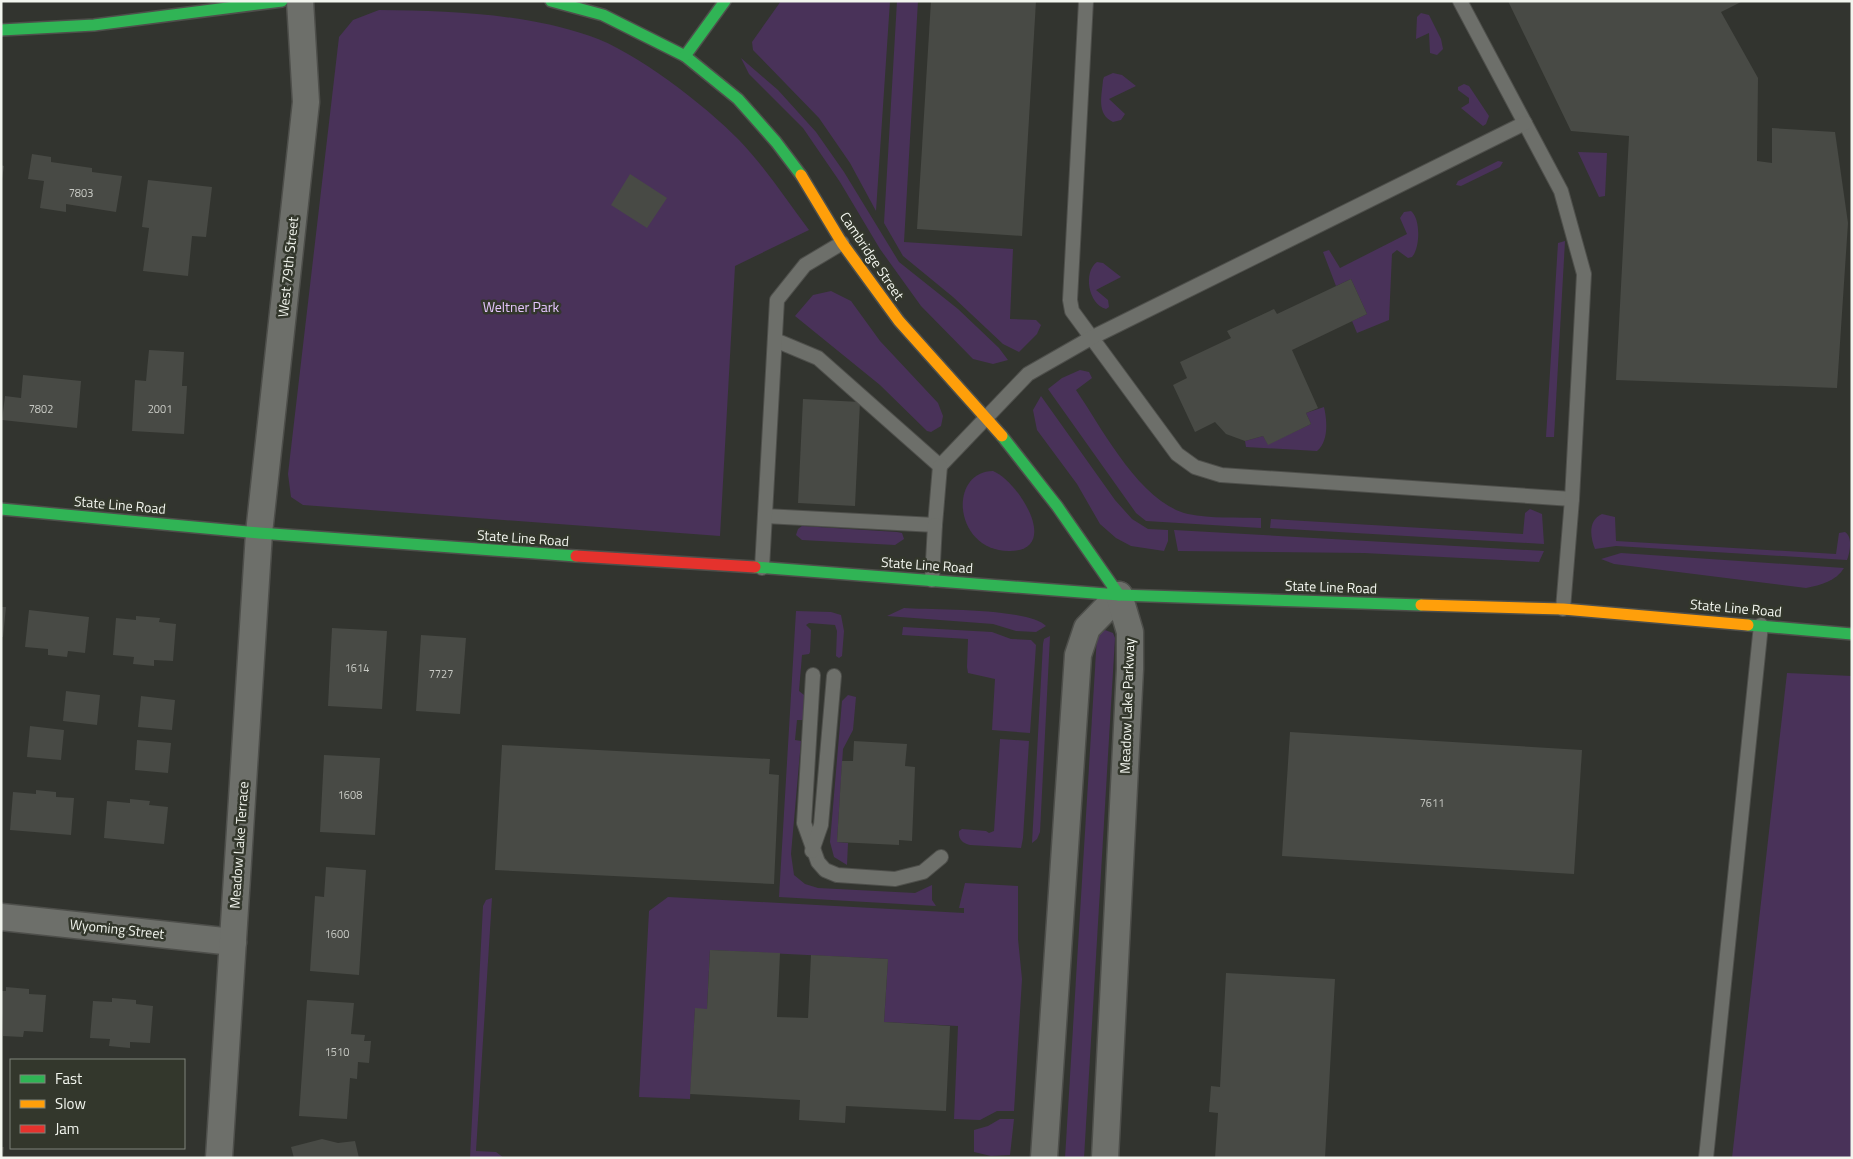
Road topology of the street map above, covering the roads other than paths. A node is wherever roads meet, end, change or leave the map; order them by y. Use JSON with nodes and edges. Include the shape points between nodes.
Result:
{"nodes":[{"id":1,"x":282,"y":1,"type":"edge"},
{"id":2,"x":300,"y":1,"type":"edge"},
{"id":3,"x":551,"y":1,"type":"edge"},
{"id":4,"x":725,"y":1,"type":"edge"},
{"id":5,"x":1086,"y":1,"type":"edge"},
{"id":6,"x":1460,"y":1,"type":"edge"},
{"id":7,"x":1,"y":30,"type":"edge"},
{"id":8,"x":685,"y":56,"type":"junction"},
{"id":9,"x":1525,"y":123,"type":"junction"},
{"id":10,"x":842,"y":244,"type":"junction"},
{"id":11,"x":1091,"y":338,"type":"junction"},
{"id":12,"x":775,"y":340,"type":"junction"},
{"id":13,"x":986,"y":420,"type":"junction"},
{"id":14,"x":940,"y":466,"type":"junction"},
{"id":15,"x":1572,"y":499,"type":"junction"},
{"id":16,"x":1,"y":509,"type":"edge"},
{"id":17,"x":765,"y":516,"type":"junction"},
{"id":18,"x":935,"y":526,"type":"junction"},
{"id":19,"x":259,"y":532,"type":"junction"},
{"id":20,"x":762,"y":568,"type":"junction"},
{"id":21,"x":932,"y":580,"type":"junction"},
{"id":22,"x":1119,"y":595,"type":"junction"},
{"id":23,"x":1563,"y":609,"type":"junction"},
{"id":24,"x":1761,"y":625,"type":"junction"},
{"id":25,"x":1852,"y":634,"type":"edge"},
{"id":26,"x":813,"y":675,"type":"dead end"},
{"id":27,"x":834,"y":676,"type":"dead end"},
{"id":28,"x":812,"y":851,"type":"junction"},
{"id":29,"x":941,"y":857,"type":"dead end"},
{"id":30,"x":1,"y":917,"type":"edge"},
{"id":31,"x":233,"y":942,"type":"junction"},
{"id":32,"x":219,"y":1158,"type":"edge"},
{"id":33,"x":1044,"y":1158,"type":"edge"},
{"id":34,"x":1105,"y":1158,"type":"edge"},
{"id":35,"x":1706,"y":1158,"type":"edge"}],
"edges":[{"from":1,"to":7,"type":"main road","via":[[94,25]]},
{"from":2,"to":19,"type":"street","name":"West 79th Street","via":[[306,102]]},
{"from":3,"to":8,"type":"main road","name":"Cambridge Street","via":[[603,15]]},
{"from":4,"to":8,"type":"main road"},
{"from":5,"to":11,"type":"lane","via":[[1070,300],[1072,311]]},
{"from":6,"to":9,"type":"lane"},
{"from":8,"to":10,"type":"main road","name":"Cambridge Street","via":[[738,99],[776,142],[809,186]]},
{"from":9,"to":11,"type":"lane"},
{"from":9,"to":15,"type":"lane","via":[[1561,191],[1584,274]]},
{"from":10,"to":12,"type":"lane","via":[[805,265],[777,300]]},
{"from":10,"to":13,"type":"main road","name":"Cambridge Street","via":[[899,321]]},
{"from":11,"to":13,"type":"lane","via":[[1028,374]]},
{"from":11,"to":15,"type":"lane","via":[[1178,454],[1210,473]]},
{"from":12,"to":14,"type":"lane","via":[[818,358]]},
{"from":12,"to":17,"type":"lane"},
{"from":13,"to":14,"type":"lane"},
{"from":13,"to":22,"type":"main road","name":"Cambridge Street","via":[[1007,441]]},
{"from":14,"to":18,"type":"lane"},
{"from":15,"to":23,"type":"lane"},
{"from":16,"to":19,"type":"main road","name":"State Line Road"},
{"from":17,"to":18,"type":"lane"},
{"from":17,"to":20,"type":"lane"},
{"from":18,"to":21,"type":"lane"},
{"from":19,"to":20,"type":"main road","name":"State Line Road"},
{"from":19,"to":31,"type":"street","name":"Meadow Lake Terrace"},
{"from":20,"to":21,"type":"main road","name":"State Line Road"},
{"from":21,"to":22,"type":"main road","name":"State Line Road"},
{"from":22,"to":23,"type":"main road","name":"State Line Road"},
{"from":22,"to":33,"type":"street","via":[[1087,628],[1078,656]]},
{"from":22,"to":34,"type":"street","name":"Meadow Lake Parkway","via":[[1130,632],[1130,669]]},
{"from":23,"to":24,"type":"main road","name":"State Line Road"},
{"from":24,"to":25,"type":"main road","name":"State Line Road"},
{"from":24,"to":35,"type":"lane"},
{"from":26,"to":28,"type":"lane","via":[[804,823]]},
{"from":27,"to":28,"type":"lane","via":[[821,825]]},
{"from":28,"to":29,"type":"lane","via":[[830,873],[887,879],[917,875]]},
{"from":30,"to":31,"type":"street","name":"Wyoming Street"},
{"from":31,"to":32,"type":"street","name":"Meadow Lake Terrace"}]}
